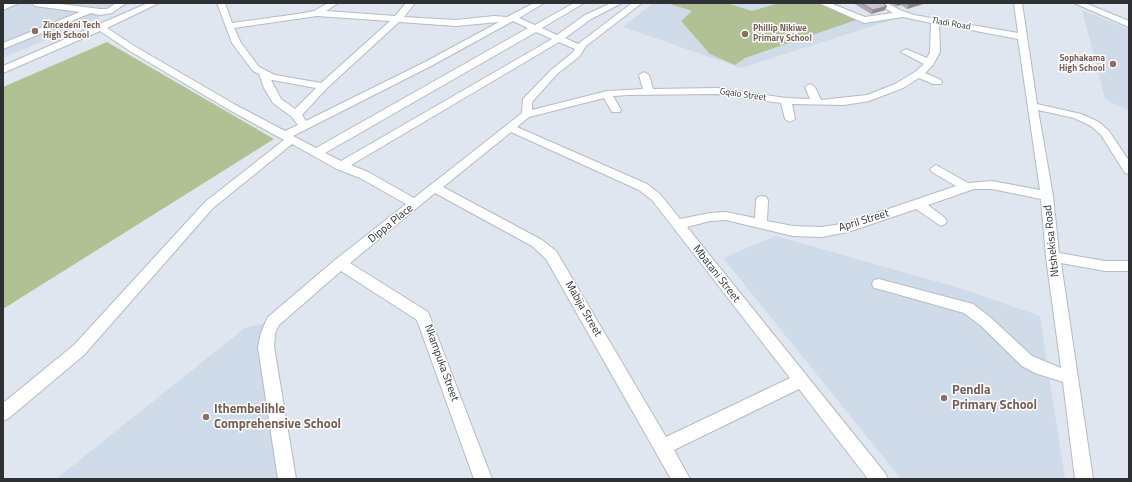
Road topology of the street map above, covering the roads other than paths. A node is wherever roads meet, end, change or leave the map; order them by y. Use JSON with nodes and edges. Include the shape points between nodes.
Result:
{"nodes":[{"id":1,"x":15,"y":3,"type":"edge"},
{"id":2,"x":35,"y":3,"type":"edge"},
{"id":3,"x":122,"y":3,"type":"edge"},
{"id":4,"x":155,"y":3,"type":"edge"},
{"id":5,"x":221,"y":3,"type":"edge"},
{"id":6,"x":334,"y":3,"type":"edge"},
{"id":7,"x":411,"y":3,"type":"edge"},
{"id":8,"x":540,"y":3,"type":"edge"},
{"id":9,"x":580,"y":3,"type":"edge"},
{"id":10,"x":618,"y":3,"type":"edge"},
{"id":11,"x":823,"y":3,"type":"edge"},
{"id":12,"x":881,"y":3,"type":"edge"},
{"id":13,"x":1018,"y":3,"type":"edge"},
{"id":14,"x":1078,"y":3,"type":"edge"},
{"id":15,"x":634,"y":4,"type":"edge"},
{"id":16,"x":3,"y":7,"type":"edge"},
{"id":17,"x":89,"y":11,"type":"junction"},
{"id":18,"x":317,"y":13,"type":"junction"},
{"id":19,"x":904,"y":14,"type":"junction"},
{"id":20,"x":396,"y":19,"type":"junction"},
{"id":21,"x":510,"y":19,"type":"junction"},
{"id":22,"x":935,"y":21,"type":"junction"},
{"id":23,"x":1129,"y":24,"type":"edge"},
{"id":24,"x":229,"y":26,"type":"junction"},
{"id":25,"x":100,"y":27,"type":"junction"},
{"id":26,"x":536,"y":28,"type":"junction"},
{"id":27,"x":1024,"y":37,"type":"junction"},
{"id":28,"x":558,"y":39,"type":"junction"},
{"id":29,"x":3,"y":46,"type":"edge"},
{"id":30,"x":580,"y":48,"type":"junction"},
{"id":31,"x":906,"y":52,"type":"dead end"},
{"id":32,"x":930,"y":63,"type":"junction"},
{"id":33,"x":3,"y":70,"type":"edge"},
{"id":34,"x":264,"y":74,"type":"junction"},
{"id":35,"x":918,"y":74,"type":"junction"},
{"id":36,"x":644,"y":75,"type":"dead end"},
{"id":37,"x":937,"y":82,"type":"dead end"},
{"id":38,"x":323,"y":86,"type":"junction"},
{"id":39,"x":810,"y":87,"type":"dead end"},
{"id":40,"x":649,"y":91,"type":"junction"},
{"id":41,"x":607,"y":94,"type":"junction"},
{"id":42,"x":786,"y":101,"type":"junction"},
{"id":43,"x":817,"y":103,"type":"junction"},
{"id":44,"x":1032,"y":106,"type":"junction"},
{"id":45,"x":616,"y":110,"type":"dead end"},
{"id":46,"x":527,"y":114,"type":"junction"},
{"id":47,"x":296,"y":115,"type":"junction"},
{"id":48,"x":790,"y":119,"type":"dead end"},
{"id":49,"x":304,"y":126,"type":"junction"},
{"id":50,"x":509,"y":127,"type":"junction"},
{"id":51,"x":289,"y":137,"type":"junction"},
{"id":52,"x":318,"y":152,"type":"junction"},
{"id":53,"x":341,"y":166,"type":"junction"},
{"id":54,"x":936,"y":169,"type":"dead end"},
{"id":55,"x":1129,"y":170,"type":"edge"},
{"id":56,"x":966,"y":187,"type":"junction"},
{"id":57,"x":435,"y":188,"type":"junction"},
{"id":58,"x":1047,"y":196,"type":"junction"},
{"id":59,"x":762,"y":200,"type":"dead end"},
{"id":60,"x":415,"y":204,"type":"junction"},
{"id":61,"x":918,"y":204,"type":"junction"},
{"id":62,"x":941,"y":221,"type":"dead end"},
{"id":63,"x":761,"y":223,"type":"junction"},
{"id":64,"x":677,"y":224,"type":"junction"},
{"id":65,"x":1053,"y":257,"type":"junction"},
{"id":66,"x":340,"y":264,"type":"junction"},
{"id":67,"x":1129,"y":266,"type":"edge"},
{"id":68,"x":879,"y":284,"type":"dead end"},
{"id":69,"x":1070,"y":378,"type":"junction"},
{"id":70,"x":800,"y":381,"type":"junction"},
{"id":71,"x":3,"y":413,"type":"edge"},
{"id":72,"x":663,"y":447,"type":"junction"},
{"id":73,"x":287,"y":479,"type":"edge"},
{"id":74,"x":483,"y":479,"type":"edge"},
{"id":75,"x":681,"y":479,"type":"edge"},
{"id":76,"x":879,"y":479,"type":"edge"},
{"id":77,"x":1084,"y":479,"type":"edge"}],
"edges":[{"from":1,"to":16,"type":"street"},
{"from":2,"to":17,"type":"street"},
{"from":3,"to":17,"type":"street","via":[[107,12]]},
{"from":4,"to":25,"type":"street"},
{"from":5,"to":24,"type":"street"},
{"from":6,"to":18,"type":"street"},
{"from":7,"to":20,"type":"street"},
{"from":8,"to":21,"type":"street"},
{"from":9,"to":26,"type":"street"},
{"from":10,"to":28,"type":"street","via":[[588,17]]},
{"from":11,"to":19,"type":"street","via":[[864,20]]},
{"from":12,"to":19,"type":"street","name":"Tladi Road"},
{"from":13,"to":27,"type":"street","name":"Ntshekisa Road"},
{"from":14,"to":23,"type":"street"},
{"from":15,"to":30,"type":"street"},
{"from":17,"to":29,"type":"street"},
{"from":18,"to":20,"type":"street"},
{"from":18,"to":24,"type":"street","via":[[292,19]]},
{"from":19,"to":22,"type":"street","name":"Tladi Road"},
{"from":20,"to":21,"type":"street","via":[[456,23]]},
{"from":20,"to":38,"type":"street","via":[[373,43]]},
{"from":21,"to":26,"type":"street"},
{"from":21,"to":49,"type":"street","via":[[428,64]]},
{"from":22,"to":27,"type":"street","name":"Tladi Road"},
{"from":22,"to":32,"type":"street","via":[[935,52]]},
{"from":24,"to":34,"type":"street","via":[[250,62]]},
{"from":25,"to":33,"type":"street"},
{"from":25,"to":51,"type":"street","via":[[230,106]]},
{"from":26,"to":28,"type":"street"},
{"from":26,"to":52,"type":"street"},
{"from":27,"to":44,"type":"street","name":"Ntshekisa Road"},
{"from":28,"to":30,"type":"street"},
{"from":28,"to":53,"type":"street"},
{"from":30,"to":46,"type":"street","via":[[529,98],[526,105]]},
{"from":31,"to":32,"type":"street"},
{"from":32,"to":35,"type":"street","name":"Gqalo Street"},
{"from":34,"to":38,"type":"street","via":[[287,81]]},
{"from":34,"to":47,"type":"street","via":[[277,101]]},
{"from":35,"to":37,"type":"street"},
{"from":35,"to":43,"type":"street","name":"Gqalo Street","via":[[877,96],[844,102]]},
{"from":36,"to":40,"type":"street"},
{"from":38,"to":47,"type":"street"},
{"from":39,"to":43,"type":"street"},
{"from":40,"to":41,"type":"street","name":"Gqalo Street"},
{"from":40,"to":42,"type":"street","name":"Gqalo Street","via":[[717,91]]},
{"from":41,"to":45,"type":"street"},
{"from":41,"to":46,"type":"street","name":"Gqalo Street"},
{"from":42,"to":43,"type":"street","name":"Gqalo Street"},
{"from":42,"to":48,"type":"street"},
{"from":44,"to":55,"type":"street","via":[[1077,116],[1095,124],[1105,133]]},
{"from":44,"to":58,"type":"street","name":"Ntshekisa Road"},
{"from":46,"to":50,"type":"street","name":"Gqalo Street"},
{"from":47,"to":49,"type":"street"},
{"from":49,"to":51,"type":"street"},
{"from":50,"to":57,"type":"street","name":"Dippa Place"},
{"from":50,"to":64,"type":"street","name":"Mbatani Street","via":[[643,187],[656,197]]},
{"from":51,"to":52,"type":"street"},
{"from":51,"to":71,"type":"street","via":[[209,205],[79,350]]},
{"from":52,"to":53,"type":"street"},
{"from":53,"to":60,"type":"street","via":[[358,172]]},
{"from":54,"to":56,"type":"street"},
{"from":56,"to":58,"type":"street","name":"April Street","via":[[992,185]]},
{"from":56,"to":61,"type":"street","name":"April Street"},
{"from":57,"to":60,"type":"street","name":"Dippa Place"},
{"from":57,"to":72,"type":"street","name":"Mabija Street","via":[[537,243],[551,255]]},
{"from":58,"to":65,"type":"street","name":"Ntshekisa Road"},
{"from":59,"to":63,"type":"street"},
{"from":60,"to":66,"type":"street","name":"Dippa Place"},
{"from":61,"to":62,"type":"street"},
{"from":61,"to":63,"type":"street","name":"April Street","via":[[848,227],[822,232],[793,231]]},
{"from":63,"to":64,"type":"street","name":"April Street","via":[[718,216]]},
{"from":64,"to":70,"type":"street","name":"Mbatani Street"},
{"from":65,"to":67,"type":"street","via":[[1105,266]]},
{"from":65,"to":69,"type":"street","name":"Ntshekisa Road"},
{"from":66,"to":73,"type":"street","name":"Dippa Place","via":[[273,321],[268,333],[266,347]]},
{"from":66,"to":74,"type":"street","name":"Nkampuka Street","via":[[423,316]]},
{"from":68,"to":69,"type":"street","via":[[968,308],[986,321],[1027,361]]},
{"from":69,"to":77,"type":"street","name":"Ntshekisa Road"},
{"from":70,"to":72,"type":"street"},
{"from":70,"to":76,"type":"street","name":"Mbatani Street"},
{"from":72,"to":75,"type":"street","name":"Mabija Street"}]}
